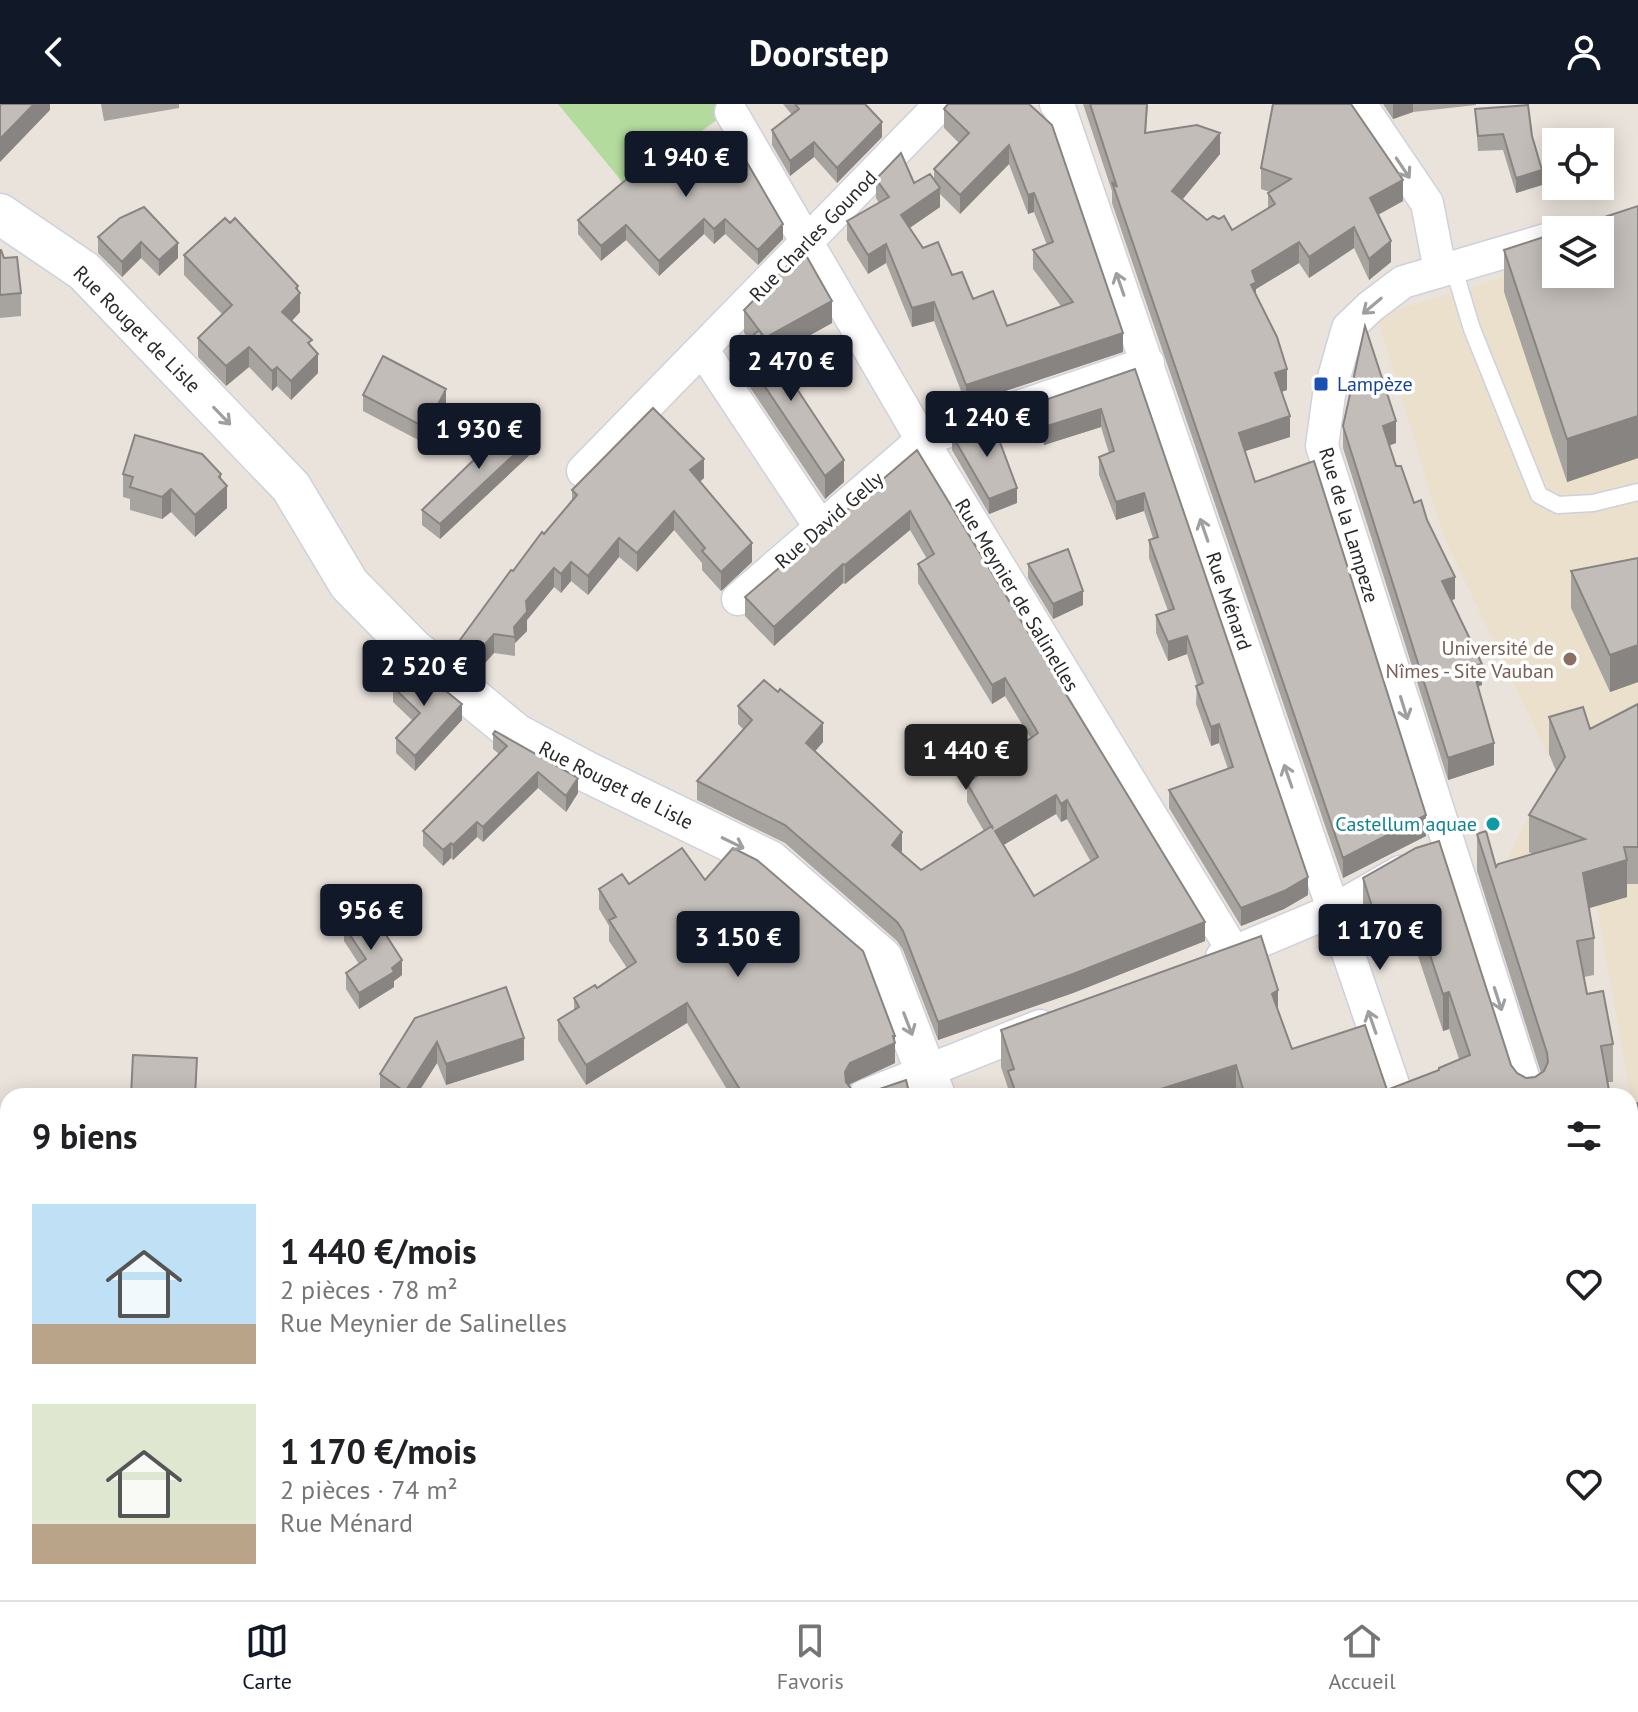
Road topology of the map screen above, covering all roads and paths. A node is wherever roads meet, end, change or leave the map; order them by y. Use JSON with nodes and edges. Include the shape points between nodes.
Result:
{"nodes":[{"id":1,"x":941,"y":104,"type":"edge"},
{"id":2,"x":1360,"y":104,"type":"edge"},
{"id":3,"x":1058,"y":105,"type":"edge"},
{"id":4,"x":731,"y":112,"type":"dead end"},
{"id":5,"x":0,"y":214,"type":"edge"},
{"id":6,"x":1542,"y":241,"type":"edge"},
{"id":7,"x":806,"y":242,"type":"junction"},
{"id":8,"x":1446,"y":268,"type":"junction"},
{"id":9,"x":702,"y":349,"type":"junction"},
{"id":10,"x":1148,"y":363,"type":"junction"},
{"id":11,"x":922,"y":440,"type":"junction"},
{"id":12,"x":583,"y":471,"type":"dead end"},
{"id":13,"x":1638,"y":492,"type":"edge"},
{"id":14,"x":821,"y":528,"type":"junction"},
{"id":15,"x":738,"y":599,"type":"dead end"},
{"id":16,"x":1448,"y":845,"type":"junction"},
{"id":17,"x":1334,"y":910,"type":"junction"},
{"id":18,"x":1234,"y":952,"type":"junction"},
{"id":19,"x":1191,"y":969,"type":"edge"},
{"id":20,"x":1075,"y":1013,"type":"edge"},
{"id":21,"x":931,"y":1083,"type":"edge"},
{"id":22,"x":905,"y":1088,"type":"edge"},
{"id":23,"x":1394,"y":1088,"type":"edge"},
{"id":24,"x":1526,"y":1088,"type":"edge"}],
"edges":[{"from":1,"to":7,"type":"street","name":"Rue Charles Gounod"},
{"from":2,"to":8,"type":"street","one_way":true,"via":[[1427,203]]},
{"from":10,"to":3,"type":"street","name":"Rue Ménard","one_way":true},
{"from":4,"to":7,"type":"street","name":"Rue Meynier de Salinelles"},
{"from":5,"to":21,"type":"street","name":"Rue Rouget de Lisle","one_way":true,"via":[[84,271],[291,487],[349,584],[413,649],[516,734],[770,861],[882,958]]},
{"from":6,"to":8,"type":"street","name":"Rue de la Lampeze"},
{"from":7,"to":9,"type":"street","name":"Rue Charles Gounod"},
{"from":7,"to":11,"type":"street","name":"Rue Meynier de Salinelles"},
{"from":8,"to":13,"type":"lane","via":[[1539,495],[1558,505]]},
{"from":8,"to":16,"type":"street","name":"Rue de la Lampeze","one_way":true,"via":[[1403,282],[1348,328],[1329,395],[1322,446]]},
{"from":9,"to":12,"type":"street","name":"Rue Charles Gounod"},
{"from":9,"to":14,"type":"street"},
{"from":10,"to":11,"type":"street","name":"Rue David Gelly"},
{"from":17,"to":10,"type":"street","name":"Rue Ménard","one_way":true},
{"from":11,"to":14,"type":"street","name":"Rue David Gelly"},
{"from":11,"to":18,"type":"street","name":"Rue Meynier de Salinelles"},
{"from":14,"to":15,"type":"street","name":"Rue David Gelly"},
{"from":16,"to":17,"type":"street"},
{"from":16,"to":24,"type":"street","name":"Rue de la Lampeze","one_way":true},
{"from":17,"to":18,"type":"street"},
{"from":23,"to":17,"type":"street","name":"Rue Ménard","one_way":true},
{"from":18,"to":19,"type":"street"},
{"from":20,"to":21,"type":"street"},
{"from":21,"to":22,"type":"street"}]}
